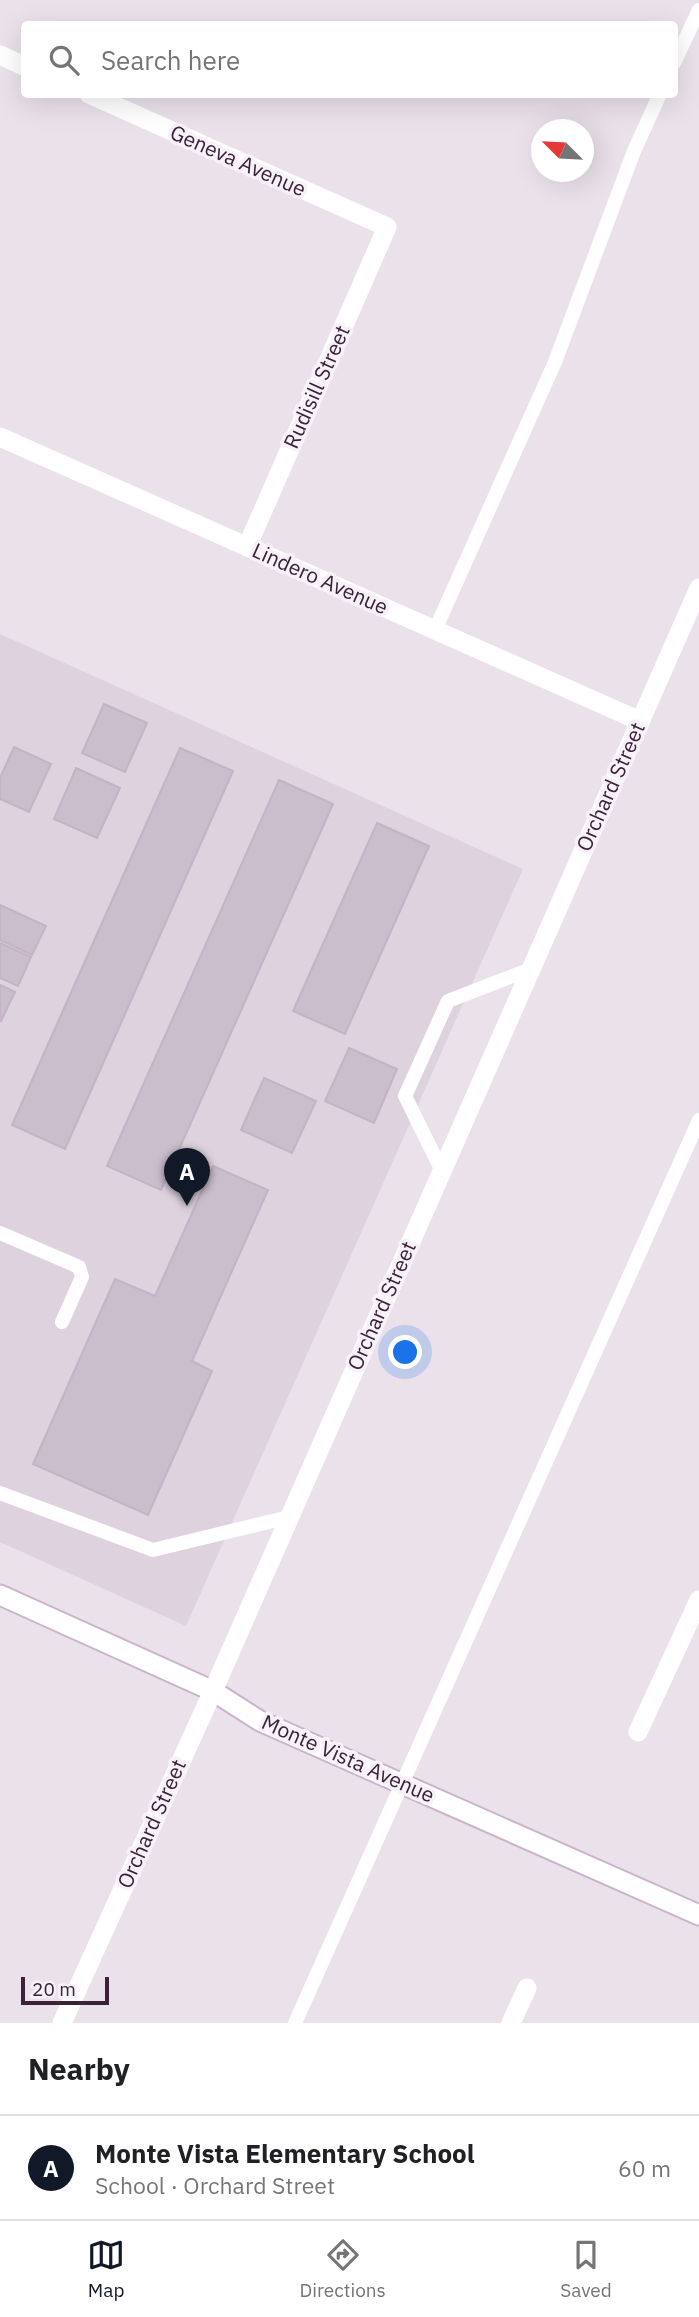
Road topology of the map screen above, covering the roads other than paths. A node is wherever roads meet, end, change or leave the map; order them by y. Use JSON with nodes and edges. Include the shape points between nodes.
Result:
{"nodes":[{"id":1,"x":699,"y":10,"type":"edge"},
{"id":2,"x":0,"y":55,"type":"edge"},
{"id":3,"x":678,"y":55,"type":"edge"},
{"id":4,"x":21,"y":65,"type":"edge"},
{"id":5,"x":98,"y":98,"type":"edge"},
{"id":6,"x":658,"y":98,"type":"edge"},
{"id":7,"x":387,"y":227,"type":"joint"},
{"id":8,"x":0,"y":437,"type":"edge"},
{"id":9,"x":247,"y":547,"type":"junction"},
{"id":10,"x":699,"y":588,"type":"edge"},
{"id":11,"x":435,"y":630,"type":"junction"},
{"id":12,"x":640,"y":722,"type":"junction"},
{"id":13,"x":531,"y":969,"type":"junction"},
{"id":14,"x":699,"y":1120,"type":"edge"},
{"id":15,"x":442,"y":1171,"type":"junction"},
{"id":16,"x":0,"y":1233,"type":"edge"},
{"id":17,"x":62,"y":1322,"type":"dead end"},
{"id":18,"x":0,"y":1493,"type":"edge"},
{"id":19,"x":289,"y":1517,"type":"junction"},
{"id":20,"x":0,"y":1595,"type":"edge"},
{"id":21,"x":699,"y":1600,"type":"edge"},
{"id":22,"x":213,"y":1691,"type":"junction"},
{"id":23,"x":638,"y":1732,"type":"dead end"},
{"id":24,"x":403,"y":1784,"type":"junction"},
{"id":25,"x":699,"y":1915,"type":"edge"},
{"id":26,"x":527,"y":1988,"type":"dead end"},
{"id":27,"x":62,"y":2023,"type":"edge"},
{"id":28,"x":295,"y":2023,"type":"edge"},
{"id":29,"x":511,"y":2023,"type":"edge"}],
"edges":[{"from":1,"to":3,"type":"lane"},
{"from":2,"to":4,"type":"street"},
{"from":5,"to":7,"type":"street","name":"Geneva Avenue"},
{"from":6,"to":11,"type":"lane","via":[[555,362]]},
{"from":7,"to":9,"type":"street","name":"Rudisill Street"},
{"from":8,"to":9,"type":"street","name":"Lindero Avenue"},
{"from":9,"to":11,"type":"street","name":"Lindero Avenue"},
{"from":10,"to":12,"type":"street","name":"Orchard Street"},
{"from":11,"to":12,"type":"street","name":"Lindero Avenue"},
{"from":12,"to":13,"type":"street","name":"Orchard Street"},
{"from":13,"to":15,"type":"street","name":"Orchard Street"},
{"from":13,"to":15,"type":"lane","via":[[448,1001],[405,1096]]},
{"from":14,"to":24,"type":"lane"},
{"from":15,"to":19,"type":"street","name":"Orchard Street"},
{"from":16,"to":17,"type":"lane","via":[[79,1267],[82,1277]]},
{"from":18,"to":19,"type":"lane","via":[[153,1550]]},
{"from":19,"to":22,"type":"street","name":"Orchard Street"},
{"from":20,"to":22,"type":"street","name":"Monte Vista Avenue"},
{"from":21,"to":23,"type":"street"},
{"from":22,"to":24,"type":"street","name":"Monte Vista Avenue","via":[[260,1720]]},
{"from":22,"to":27,"type":"street","name":"Orchard Street"},
{"from":24,"to":25,"type":"street","name":"Monte Vista Avenue"},
{"from":24,"to":28,"type":"lane"},
{"from":26,"to":29,"type":"street"}]}
